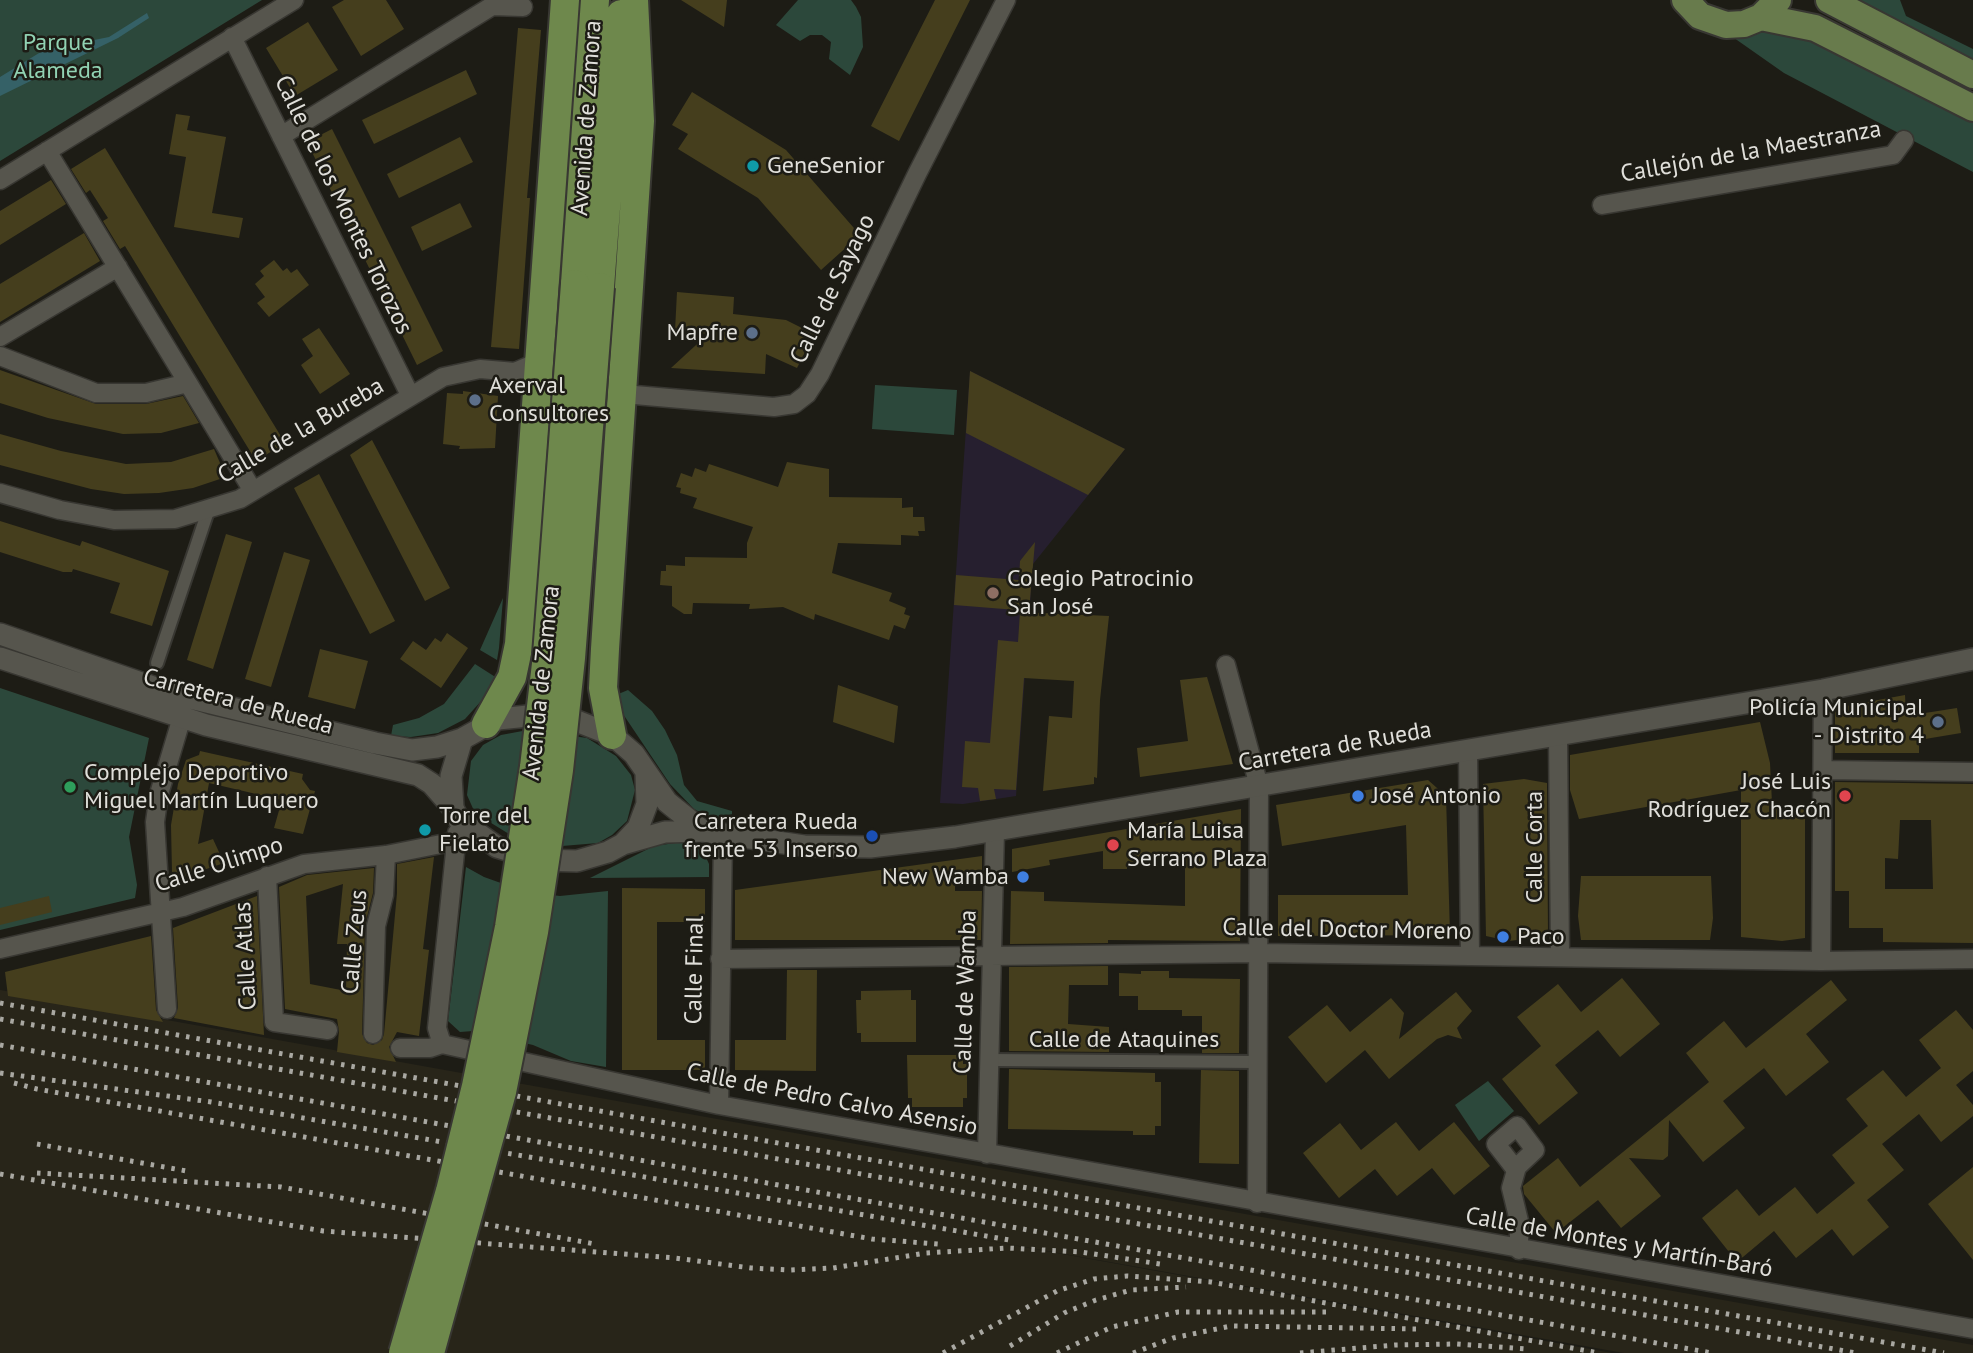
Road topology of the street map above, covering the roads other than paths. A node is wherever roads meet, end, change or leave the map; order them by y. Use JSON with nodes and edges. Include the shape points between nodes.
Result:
{"nodes":[{"id":1,"x":294,"y":0,"type":"edge"},
{"id":2,"x":565,"y":0,"type":"edge"},
{"id":3,"x":595,"y":0,"type":"edge"},
{"id":4,"x":622,"y":0,"type":"edge"},
{"id":5,"x":634,"y":0,"type":"edge"},
{"id":6,"x":1006,"y":0,"type":"edge"},
{"id":7,"x":1685,"y":0,"type":"edge"},
{"id":8,"x":1829,"y":0,"type":"edge"},
{"id":9,"x":523,"y":7,"type":"dead end"},
{"id":10,"x":1770,"y":8,"type":"edge"},
{"id":11,"x":232,"y":37,"type":"junction"},
{"id":12,"x":1973,"y":75,"type":"edge"},
{"id":13,"x":1973,"y":108,"type":"edge"},
{"id":14,"x":281,"y":136,"type":"junction"},
{"id":15,"x":1904,"y":140,"type":"dead end"},
{"id":16,"x":47,"y":152,"type":"junction"},
{"id":17,"x":0,"y":180,"type":"edge"},
{"id":18,"x":1602,"y":205,"type":"dead end"},
{"id":19,"x":118,"y":267,"type":"junction"},
{"id":20,"x":587,"y":285,"type":"junction"},
{"id":21,"x":0,"y":337,"type":"edge"},
{"id":22,"x":0,"y":356,"type":"edge"},
{"id":23,"x":540,"y":361,"type":"junction"},
{"id":24,"x":188,"y":383,"type":"junction"},
{"id":25,"x":623,"y":394,"type":"junction"},
{"id":26,"x":410,"y":395,"type":"junction"},
{"id":27,"x":253,"y":491,"type":"junction"},
{"id":28,"x":0,"y":493,"type":"edge"},
{"id":29,"x":208,"y":510,"type":"junction"},
{"id":30,"x":0,"y":634,"type":"edge"},
{"id":31,"x":0,"y":658,"type":"edge"},
{"id":32,"x":1973,"y":659,"type":"edge"},
{"id":33,"x":157,"y":663,"type":"dead end"},
{"id":34,"x":1226,"y":665,"type":"dead end"},
{"id":35,"x":1823,"y":690,"type":"junction"},
{"id":36,"x":182,"y":717,"type":"junction"},
{"id":37,"x":486,"y":724,"type":"junction"},
{"id":38,"x":612,"y":735,"type":"junction"},
{"id":39,"x":1558,"y":736,"type":"junction"},
{"id":40,"x":462,"y":739,"type":"junction"},
{"id":41,"x":1468,"y":751,"type":"junction"},
{"id":42,"x":1824,"y":770,"type":"junction"},
{"id":43,"x":1973,"y":772,"type":"edge"},
{"id":44,"x":646,"y":774,"type":"junction"},
{"id":45,"x":1259,"y":786,"type":"junction"},
{"id":46,"x":456,"y":823,"type":"junction"},
{"id":47,"x":995,"y":831,"type":"junction"},
{"id":48,"x":713,"y":834,"type":"junction"},
{"id":49,"x":623,"y":844,"type":"junction"},
{"id":50,"x":386,"y":855,"type":"junction"},
{"id":51,"x":267,"y":876,"type":"junction"},
{"id":52,"x":159,"y":911,"type":"junction"},
{"id":53,"x":0,"y":949,"type":"edge"},
{"id":54,"x":991,"y":953,"type":"junction"},
{"id":55,"x":1259,"y":953,"type":"junction"},
{"id":56,"x":1470,"y":956,"type":"junction"},
{"id":57,"x":1560,"y":957,"type":"junction"},
{"id":58,"x":720,"y":959,"type":"junction"},
{"id":59,"x":1973,"y":959,"type":"edge"},
{"id":60,"x":1821,"y":961,"type":"junction"},
{"id":61,"x":167,"y":1009,"type":"dead end"},
{"id":62,"x":328,"y":1030,"type":"dead end"},
{"id":63,"x":373,"y":1034,"type":"dead end"},
{"id":64,"x":442,"y":1044,"type":"junction"},
{"id":65,"x":400,"y":1048,"type":"dead end"},
{"id":66,"x":989,"y":1060,"type":"junction"},
{"id":67,"x":1258,"y":1062,"type":"junction"},
{"id":68,"x":719,"y":1105,"type":"junction"},
{"id":69,"x":987,"y":1154,"type":"junction"},
{"id":70,"x":1516,"y":1170,"type":"dead end"},
{"id":71,"x":1257,"y":1203,"type":"junction"},
{"id":72,"x":1519,"y":1250,"type":"junction"},
{"id":73,"x":1973,"y":1329,"type":"edge"},
{"id":74,"x":403,"y":1353,"type":"edge"},
{"id":75,"x":430,"y":1353,"type":"edge"}],
"edges":[{"from":1,"to":11,"type":"street"},
{"from":2,"to":23,"type":"highway"},
{"from":3,"to":20,"type":"highway","name":"Avenida de Zamora"},
{"from":4,"to":20,"type":"highway","name":"Avenida de Zamora"},
{"from":5,"to":25,"type":"highway","via":[[640,121]]},
{"from":6,"to":25,"type":"street","name":"Calle de Sayago","via":[[807,394],[794,404],[774,407]]},
{"from":7,"to":10,"type":"main road","via":[[1711,22],[1744,24]]},
{"from":8,"to":12,"type":"main road"},
{"from":9,"to":14,"type":"street","via":[[492,6]]},
{"from":10,"to":13,"type":"main road"},
{"from":11,"to":14,"type":"street","name":"Calle de los Montes Torozos"},
{"from":11,"to":16,"type":"street"},
{"from":14,"to":26,"type":"street","name":"Calle de los Montes Torozos"},
{"from":15,"to":18,"type":"street","name":"Callejón de la Maestranza","via":[[1894,155]]},
{"from":16,"to":17,"type":"street"},
{"from":16,"to":19,"type":"street"},
{"from":19,"to":21,"type":"street"},
{"from":19,"to":24,"type":"street"},
{"from":20,"to":74,"type":"highway","name":"Avenida de Zamora","bridge":true,"via":[[534,767],[509,928],[450,1191]]},
{"from":20,"to":75,"type":"highway","name":"Avenida de Zamora","bridge":true,"via":[[571,658],[559,770],[534,932],[502,1092]]},
{"from":22,"to":24,"type":"street","via":[[96,393],[146,393]]},
{"from":23,"to":26,"type":"street","name":"Calle de la Bureba","via":[[515,372],[460,371]]},
{"from":23,"to":37,"type":"highway","via":[[520,644],[512,677]]},
{"from":24,"to":27,"type":"street"},
{"from":25,"to":38,"type":"highway","via":[[603,688]]},
{"from":26,"to":27,"type":"street","name":"Calle de la Bureba"},
{"from":27,"to":29,"type":"street","name":"Calle de la Bureba"},
{"from":28,"to":29,"type":"street","name":"Calle de la Bureba","via":[[114,520],[175,519]]},
{"from":29,"to":33,"type":"street"},
{"from":30,"to":40,"type":"street","name":"Carretera de Rueda","via":[[170,693],[374,743],[412,750]]},
{"from":31,"to":36,"type":"street","name":"Carretera de Rueda"},
{"from":32,"to":35,"type":"street","name":"Carretera de Rueda"},
{"from":34,"to":45,"type":"street"},
{"from":35,"to":39,"type":"street","name":"Carretera de Rueda"},
{"from":35,"to":42,"type":"street"},
{"from":36,"to":46,"type":"street","name":"Carretera de Rueda","via":[[418,775],[432,784]]},
{"from":36,"to":52,"type":"street","via":[[155,822]]},
{"from":37,"to":38,"type":"street","via":[[511,716],[548,714]]},
{"from":37,"to":40,"type":"street"},
{"from":38,"to":44,"type":"street","via":[[634,754]]},
{"from":39,"to":41,"type":"street","name":"Carretera de Rueda"},
{"from":39,"to":57,"type":"street","name":"Calle Corta"},
{"from":40,"to":46,"type":"street","via":[[451,776]]},
{"from":41,"to":45,"type":"street","name":"Carretera de Rueda"},
{"from":41,"to":56,"type":"street"},
{"from":42,"to":43,"type":"street"},
{"from":42,"to":60,"type":"street"},
{"from":44,"to":48,"type":"street","via":[[667,802]]},
{"from":44,"to":49,"type":"street","via":[[644,814]]},
{"from":45,"to":47,"type":"street","name":"Carretera de Rueda"},
{"from":45,"to":55,"type":"street"},
{"from":46,"to":49,"type":"street","via":[[497,847],[540,860],[577,861]]},
{"from":46,"to":50,"type":"street","name":"Calle Olimpo"},
{"from":46,"to":64,"type":"street","via":[[437,1028]]},
{"from":47,"to":48,"type":"street","name":"Carretera de Rueda","via":[[870,847],[785,845]]},
{"from":47,"to":54,"type":"street","name":"Calle de Wamba"},
{"from":48,"to":49,"type":"street","name":"Carretera de Rueda","via":[[665,832]]},
{"from":48,"to":58,"type":"street","name":"Calle Final"},
{"from":50,"to":51,"type":"street","name":"Calle Olimpo","via":[[304,864]]},
{"from":50,"to":63,"type":"street","name":"Calle Zeus","via":[[384,895],[376,926]]},
{"from":51,"to":52,"type":"street","name":"Calle Olimpo","via":[[183,907]]},
{"from":51,"to":62,"type":"street","name":"Calle Atlas","via":[[274,1022]]},
{"from":52,"to":53,"type":"street","name":"Calle Olimpo"},
{"from":52,"to":61,"type":"street"},
{"from":54,"to":55,"type":"street","name":"Calle del Doctor Moreno"},
{"from":54,"to":58,"type":"street","name":"Calle del Doctor Moreno"},
{"from":54,"to":66,"type":"street","name":"Calle de Wamba"},
{"from":55,"to":56,"type":"street","name":"Calle del Doctor Moreno"},
{"from":55,"to":67,"type":"street"},
{"from":56,"to":57,"type":"street","name":"Calle del Doctor Moreno"},
{"from":57,"to":60,"type":"street","name":"Calle del Doctor Moreno"},
{"from":58,"to":68,"type":"street","name":"Calle Final"},
{"from":59,"to":60,"type":"street","name":"Calle del Doctor Moreno"},
{"from":64,"to":65,"type":"street","name":"Calle de Pedro Calvo Asensio"},
{"from":64,"to":68,"type":"street","name":"Calle de Pedro Calvo Asensio"},
{"from":66,"to":67,"type":"street","name":"Calle de Ataquines"},
{"from":66,"to":69,"type":"street","name":"Calle de Wamba"},
{"from":67,"to":71,"type":"street"},
{"from":68,"to":69,"type":"street","name":"Calle de Pedro Calvo Asensio"},
{"from":69,"to":71,"type":"street","name":"Calle de Pedro Calvo Asensio"},
{"from":70,"to":72,"type":"street","via":[[1511,1188]]},
{"from":71,"to":72,"type":"street","name":"Calle de Montes y Martín-Baró"},
{"from":72,"to":73,"type":"street","name":"Calle de Montes y Martín-Baró"}]}
